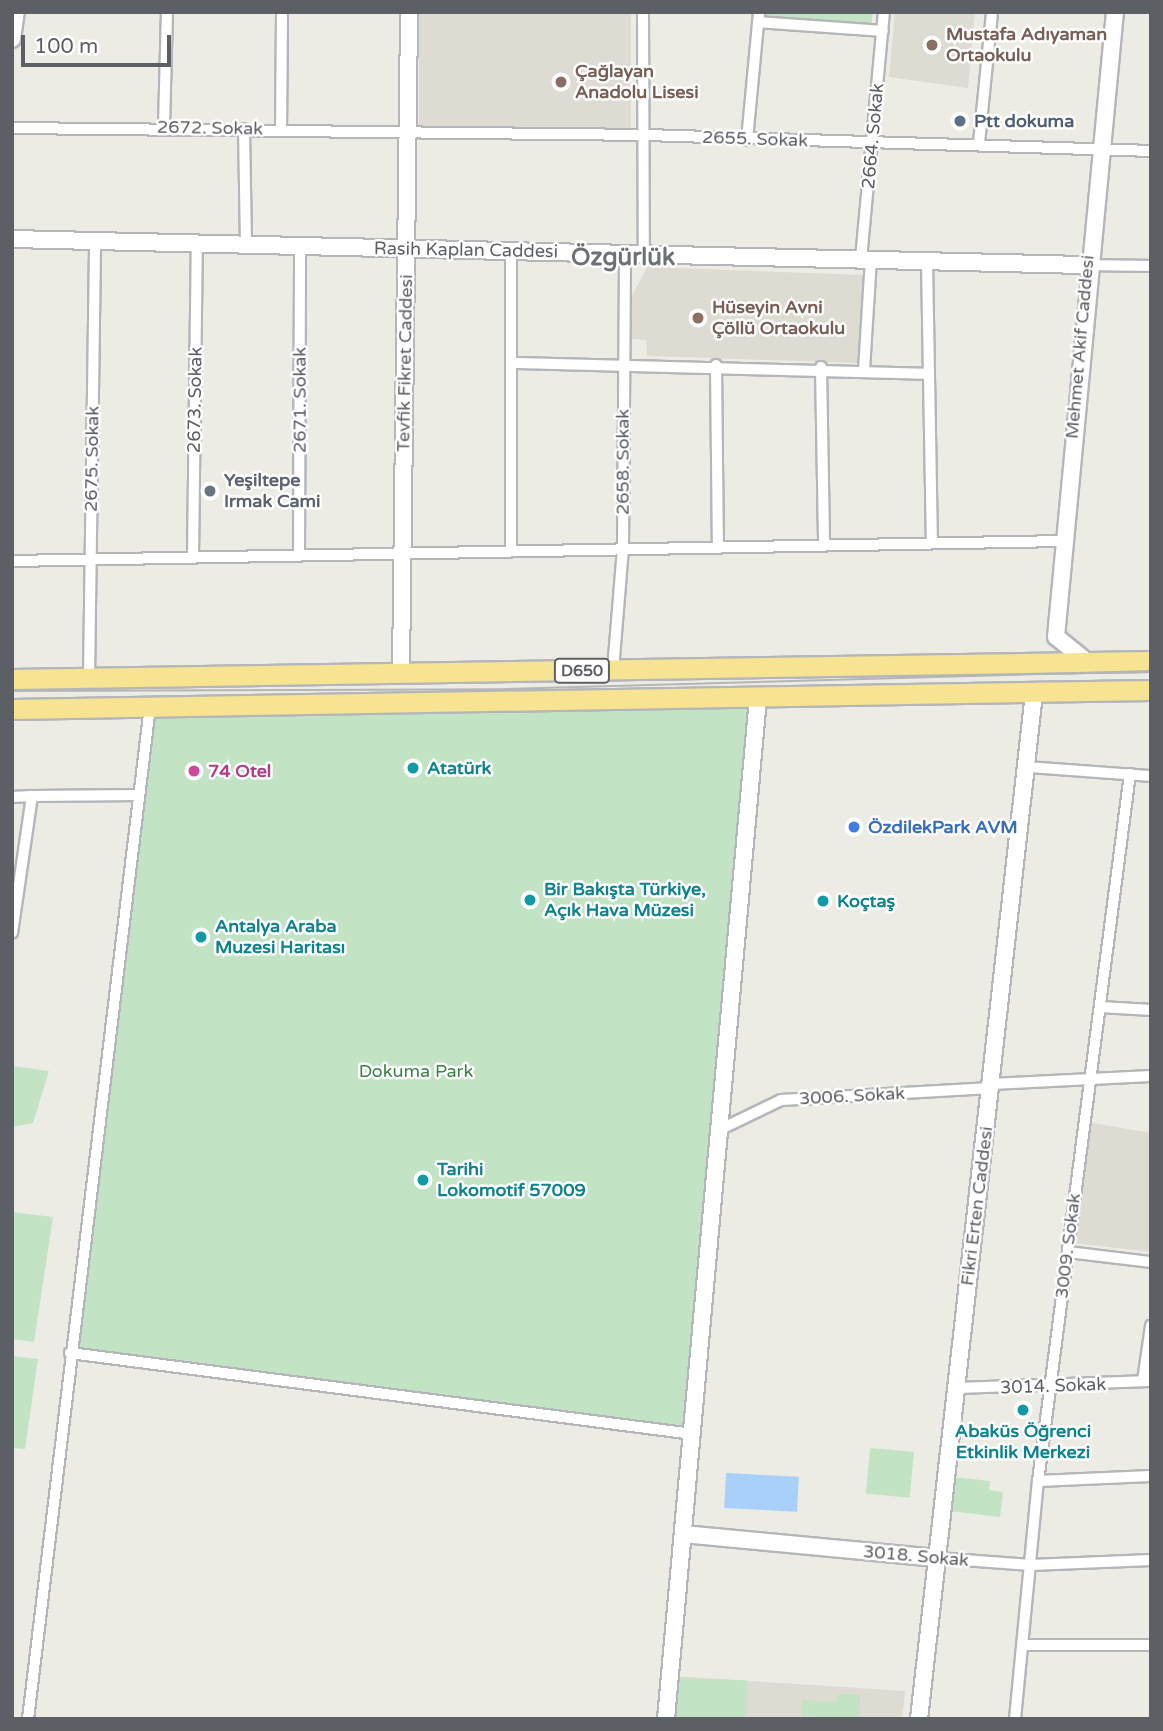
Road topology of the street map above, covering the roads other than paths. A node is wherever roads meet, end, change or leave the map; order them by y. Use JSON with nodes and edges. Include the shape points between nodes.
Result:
{"nodes":[{"id":1,"x":16,"y":12,"type":"edge"},
{"id":2,"x":167,"y":12,"type":"edge"},
{"id":3,"x":282,"y":12,"type":"edge"},
{"id":4,"x":409,"y":12,"type":"edge"},
{"id":5,"x":643,"y":12,"type":"edge"},
{"id":6,"x":884,"y":12,"type":"edge"},
{"id":7,"x":992,"y":12,"type":"edge"},
{"id":8,"x":1115,"y":12,"type":"edge"},
{"id":9,"x":758,"y":17,"type":"edge"},
{"id":10,"x":883,"y":31,"type":"junction"},
{"id":11,"x":12,"y":39,"type":"edge"},
{"id":12,"x":164,"y":126,"type":"junction"},
{"id":13,"x":12,"y":128,"type":"edge"},
{"id":14,"x":244,"y":129,"type":"junction"},
{"id":15,"x":281,"y":130,"type":"junction"},
{"id":16,"x":408,"y":134,"type":"junction"},
{"id":17,"x":646,"y":135,"type":"junction"},
{"id":18,"x":747,"y":140,"type":"junction"},
{"id":19,"x":872,"y":143,"type":"junction"},
{"id":20,"x":979,"y":143,"type":"junction"},
{"id":21,"x":1101,"y":150,"type":"junction"},
{"id":22,"x":1151,"y":151,"type":"edge"},
{"id":23,"x":12,"y":239,"type":"edge"},
{"id":24,"x":96,"y":241,"type":"junction"},
{"id":25,"x":197,"y":243,"type":"junction"},
{"id":26,"x":246,"y":244,"type":"junction"},
{"id":27,"x":300,"y":246,"type":"junction"},
{"id":28,"x":406,"y":248,"type":"junction"},
{"id":29,"x":511,"y":251,"type":"junction"},
{"id":30,"x":644,"y":253,"type":"junction"},
{"id":31,"x":625,"y":254,"type":"junction"},
{"id":32,"x":866,"y":260,"type":"junction"},
{"id":33,"x":927,"y":261,"type":"junction"},
{"id":34,"x":1087,"y":265,"type":"junction"},
{"id":35,"x":1151,"y":266,"type":"edge"},
{"id":36,"x":513,"y":363,"type":"junction"},
{"id":37,"x":623,"y":363,"type":"junction"},
{"id":38,"x":716,"y":365,"type":"junction"},
{"id":39,"x":821,"y":367,"type":"junction"},
{"id":40,"x":864,"y":370,"type":"junction"},
{"id":41,"x":929,"y":374,"type":"junction"},
{"id":42,"x":1062,"y":541,"type":"junction"},
{"id":43,"x":932,"y":542,"type":"junction"},
{"id":44,"x":824,"y":544,"type":"junction"},
{"id":45,"x":718,"y":546,"type":"junction"},
{"id":46,"x":622,"y":548,"type":"junction"},
{"id":47,"x":511,"y":550,"type":"junction"},
{"id":48,"x":299,"y":554,"type":"junction"},
{"id":49,"x":193,"y":556,"type":"junction"},
{"id":50,"x":402,"y":557,"type":"junction"},
{"id":51,"x":12,"y":561,"type":"edge"},
{"id":52,"x":90,"y":562,"type":"junction"},
{"id":53,"x":1151,"y":661,"type":"edge"},
{"id":54,"x":1091,"y":664,"type":"junction"},
{"id":55,"x":613,"y":670,"type":"junction"},
{"id":56,"x":401,"y":671,"type":"junction"},
{"id":57,"x":89,"y":678,"type":"junction"},
{"id":58,"x":12,"y":679,"type":"edge"},
{"id":59,"x":1151,"y":690,"type":"edge"},
{"id":60,"x":1034,"y":693,"type":"junction"},
{"id":61,"x":758,"y":699,"type":"junction"},
{"id":62,"x":423,"y":701,"type":"junction"},
{"id":63,"x":149,"y":707,"type":"junction"},
{"id":64,"x":12,"y":709,"type":"edge"},
{"id":65,"x":1028,"y":767,"type":"junction"},
{"id":66,"x":1130,"y":774,"type":"junction"},
{"id":67,"x":1151,"y":776,"type":"edge"},
{"id":68,"x":138,"y":795,"type":"junction"},
{"id":69,"x":12,"y":796,"type":"edge"},
{"id":70,"x":32,"y":796,"type":"junction"},
{"id":71,"x":12,"y":933,"type":"edge"},
{"id":72,"x":1101,"y":1007,"type":"junction"},
{"id":73,"x":1151,"y":1010,"type":"edge"},
{"id":74,"x":1151,"y":1076,"type":"edge"},
{"id":75,"x":1087,"y":1080,"type":"junction"},
{"id":76,"x":992,"y":1086,"type":"junction"},
{"id":77,"x":719,"y":1130,"type":"junction"},
{"id":78,"x":1069,"y":1252,"type":"junction"},
{"id":79,"x":1151,"y":1262,"type":"edge"},
{"id":80,"x":1151,"y":1326,"type":"edge"},
{"id":81,"x":71,"y":1353,"type":"junction"},
{"id":82,"x":1147,"y":1381,"type":"edge"},
{"id":83,"x":956,"y":1388,"type":"junction"},
{"id":84,"x":1050,"y":1389,"type":"junction"},
{"id":85,"x":693,"y":1434,"type":"junction"},
{"id":86,"x":1151,"y":1476,"type":"edge"},
{"id":87,"x":1038,"y":1481,"type":"junction"},
{"id":88,"x":682,"y":1534,"type":"junction"},
{"id":89,"x":937,"y":1558,"type":"junction"},
{"id":90,"x":1151,"y":1560,"type":"edge"},
{"id":91,"x":1031,"y":1565,"type":"junction"},
{"id":92,"x":1024,"y":1644,"type":"junction"},
{"id":93,"x":1151,"y":1645,"type":"edge"},
{"id":94,"x":28,"y":1719,"type":"edge"},
{"id":95,"x":666,"y":1719,"type":"edge"},
{"id":96,"x":919,"y":1719,"type":"edge"},
{"id":97,"x":1015,"y":1719,"type":"edge"}],
"edges":[{"from":1,"to":11,"type":"street"},
{"from":2,"to":12,"type":"street"},
{"from":3,"to":15,"type":"street"},
{"from":4,"to":16,"type":"street","name":"Tevfik Fikret Caddesi"},
{"from":5,"to":17,"type":"street"},
{"from":6,"to":10,"type":"street","name":"2664. Sokak"},
{"from":7,"to":20,"type":"street"},
{"from":8,"to":21,"type":"street","name":"Mehmet Akif Caddesi"},
{"from":9,"to":10,"type":"street"},
{"from":9,"to":18,"type":"street"},
{"from":10,"to":19,"type":"street","name":"2664. Sokak"},
{"from":12,"to":13,"type":"street","name":"2672. Sokak"},
{"from":12,"to":14,"type":"street","name":"2672. Sokak"},
{"from":14,"to":15,"type":"street","name":"2672. Sokak"},
{"from":14,"to":26,"type":"street"},
{"from":15,"to":16,"type":"street","name":"2672. Sokak"},
{"from":16,"to":17,"type":"street","name":"2655. Sokak"},
{"from":16,"to":28,"type":"street","name":"Tevfik Fikret Caddesi"},
{"from":17,"to":18,"type":"street","name":"2655. Sokak"},
{"from":17,"to":30,"type":"street"},
{"from":18,"to":19,"type":"street","name":"2655. Sokak"},
{"from":19,"to":20,"type":"street","name":"2655. Sokak"},
{"from":19,"to":32,"type":"street","name":"2664. Sokak"},
{"from":20,"to":21,"type":"street","name":"2655. Sokak"},
{"from":21,"to":22,"type":"street","name":"2655. Sokak"},
{"from":21,"to":34,"type":"street","name":"Mehmet Akif Caddesi"},
{"from":23,"to":24,"type":"street","name":"Rasih Kaplan Caddesi"},
{"from":24,"to":25,"type":"street","name":"Rasih Kaplan Caddesi"},
{"from":24,"to":52,"type":"street","name":"2675. Sokak"},
{"from":25,"to":26,"type":"street","name":"Rasih Kaplan Caddesi"},
{"from":25,"to":49,"type":"street","name":"2673. Sokak"},
{"from":26,"to":27,"type":"street","name":"Rasih Kaplan Caddesi"},
{"from":27,"to":28,"type":"street","name":"Rasih Kaplan Caddesi"},
{"from":27,"to":48,"type":"street","name":"2671. Sokak"},
{"from":28,"to":29,"type":"street","name":"Rasih Kaplan Caddesi"},
{"from":28,"to":50,"type":"street","name":"Tevfik Fikret Caddesi"},
{"from":29,"to":31,"type":"street","name":"Rasih Kaplan Caddesi"},
{"from":29,"to":36,"type":"street"},
{"from":30,"to":31,"type":"street","name":"Rasih Kaplan Caddesi"},
{"from":30,"to":32,"type":"street","name":"Rasih Kaplan Caddesi"},
{"from":31,"to":37,"type":"street","name":"2658. Sokak"},
{"from":32,"to":33,"type":"street","name":"Rasih Kaplan Caddesi"},
{"from":32,"to":40,"type":"street","name":"2664. Sokak"},
{"from":33,"to":34,"type":"street","name":"Rasih Kaplan Caddesi"},
{"from":33,"to":41,"type":"street"},
{"from":34,"to":35,"type":"street"},
{"from":34,"to":42,"type":"street","name":"Mehmet Akif Caddesi"},
{"from":36,"to":37,"type":"street"},
{"from":36,"to":47,"type":"street"},
{"from":37,"to":38,"type":"street"},
{"from":37,"to":46,"type":"street","name":"2658. Sokak"},
{"from":38,"to":39,"type":"street"},
{"from":38,"to":45,"type":"street"},
{"from":39,"to":40,"type":"street"},
{"from":39,"to":44,"type":"street"},
{"from":40,"to":41,"type":"street"},
{"from":41,"to":43,"type":"street"},
{"from":42,"to":43,"type":"street"},
{"from":42,"to":54,"type":"street","name":"Mehmet Akif Caddesi","via":[[1056,637],[1068,653]]},
{"from":43,"to":44,"type":"street"},
{"from":44,"to":45,"type":"street"},
{"from":45,"to":46,"type":"street"},
{"from":46,"to":47,"type":"street"},
{"from":46,"to":55,"type":"street","name":"2658. Sokak"},
{"from":47,"to":50,"type":"street"},
{"from":48,"to":49,"type":"street"},
{"from":48,"to":50,"type":"street"},
{"from":49,"to":52,"type":"street"},
{"from":50,"to":56,"type":"street","name":"Tevfik Fikret Caddesi"},
{"from":51,"to":52,"type":"street"},
{"from":52,"to":57,"type":"street","name":"2675. Sokak"},
{"from":53,"to":54,"type":"highway","number":"D650"},
{"from":54,"to":55,"type":"highway","number":"D650"},
{"from":55,"to":56,"type":"highway","number":"D650"},
{"from":56,"to":57,"type":"highway","number":"D650"},
{"from":56,"to":62,"type":"highway"},
{"from":57,"to":58,"type":"highway","number":"D650"},
{"from":59,"to":60,"type":"highway","number":"D650"},
{"from":60,"to":61,"type":"highway","number":"D650"},
{"from":60,"to":65,"type":"street","name":"Fikri Erten Caddesi"},
{"from":61,"to":62,"type":"highway","number":"D650"},
{"from":61,"to":77,"type":"street"},
{"from":62,"to":63,"type":"highway","number":"D650"},
{"from":63,"to":64,"type":"highway","number":"D650"},
{"from":63,"to":68,"type":"street"},
{"from":65,"to":66,"type":"street"},
{"from":65,"to":76,"type":"street","name":"Fikri Erten Caddesi"},
{"from":66,"to":67,"type":"street"},
{"from":66,"to":72,"type":"street","name":"3009. Sokak"},
{"from":68,"to":70,"type":"street"},
{"from":68,"to":81,"type":"street"},
{"from":69,"to":70,"type":"street"},
{"from":70,"to":71,"type":"street"},
{"from":72,"to":73,"type":"street"},
{"from":72,"to":75,"type":"street","name":"3009. Sokak"},
{"from":74,"to":75,"type":"street","name":"3006. Sokak"},
{"from":75,"to":76,"type":"street","name":"3006. Sokak"},
{"from":75,"to":78,"type":"street","name":"3009. Sokak"},
{"from":76,"to":77,"type":"street","name":"3006. Sokak","via":[[781,1100]]},
{"from":76,"to":83,"type":"street","name":"Fikri Erten Caddesi"},
{"from":77,"to":85,"type":"street"},
{"from":78,"to":79,"type":"street"},
{"from":78,"to":84,"type":"street","name":"3009. Sokak"},
{"from":80,"to":82,"type":"street"},
{"from":81,"to":85,"type":"street"},
{"from":81,"to":94,"type":"street"},
{"from":82,"to":84,"type":"street","name":"3014. Sokak"},
{"from":83,"to":84,"type":"street","name":"3014. Sokak"},
{"from":83,"to":89,"type":"street","name":"Fikri Erten Caddesi"},
{"from":84,"to":87,"type":"street","name":"3009. Sokak"},
{"from":85,"to":88,"type":"street"},
{"from":86,"to":87,"type":"street"},
{"from":87,"to":91,"type":"street","name":"3009. Sokak"},
{"from":88,"to":89,"type":"street","name":"3018. Sokak"},
{"from":88,"to":95,"type":"street"},
{"from":89,"to":91,"type":"street","name":"3018. Sokak"},
{"from":89,"to":96,"type":"street","name":"Fikri Erten Caddesi"},
{"from":90,"to":91,"type":"street","name":"3018. Sokak"},
{"from":91,"to":92,"type":"street","name":"3009. Sokak"},
{"from":92,"to":93,"type":"street"},
{"from":92,"to":97,"type":"street","name":"3009. Sokak"}]}
